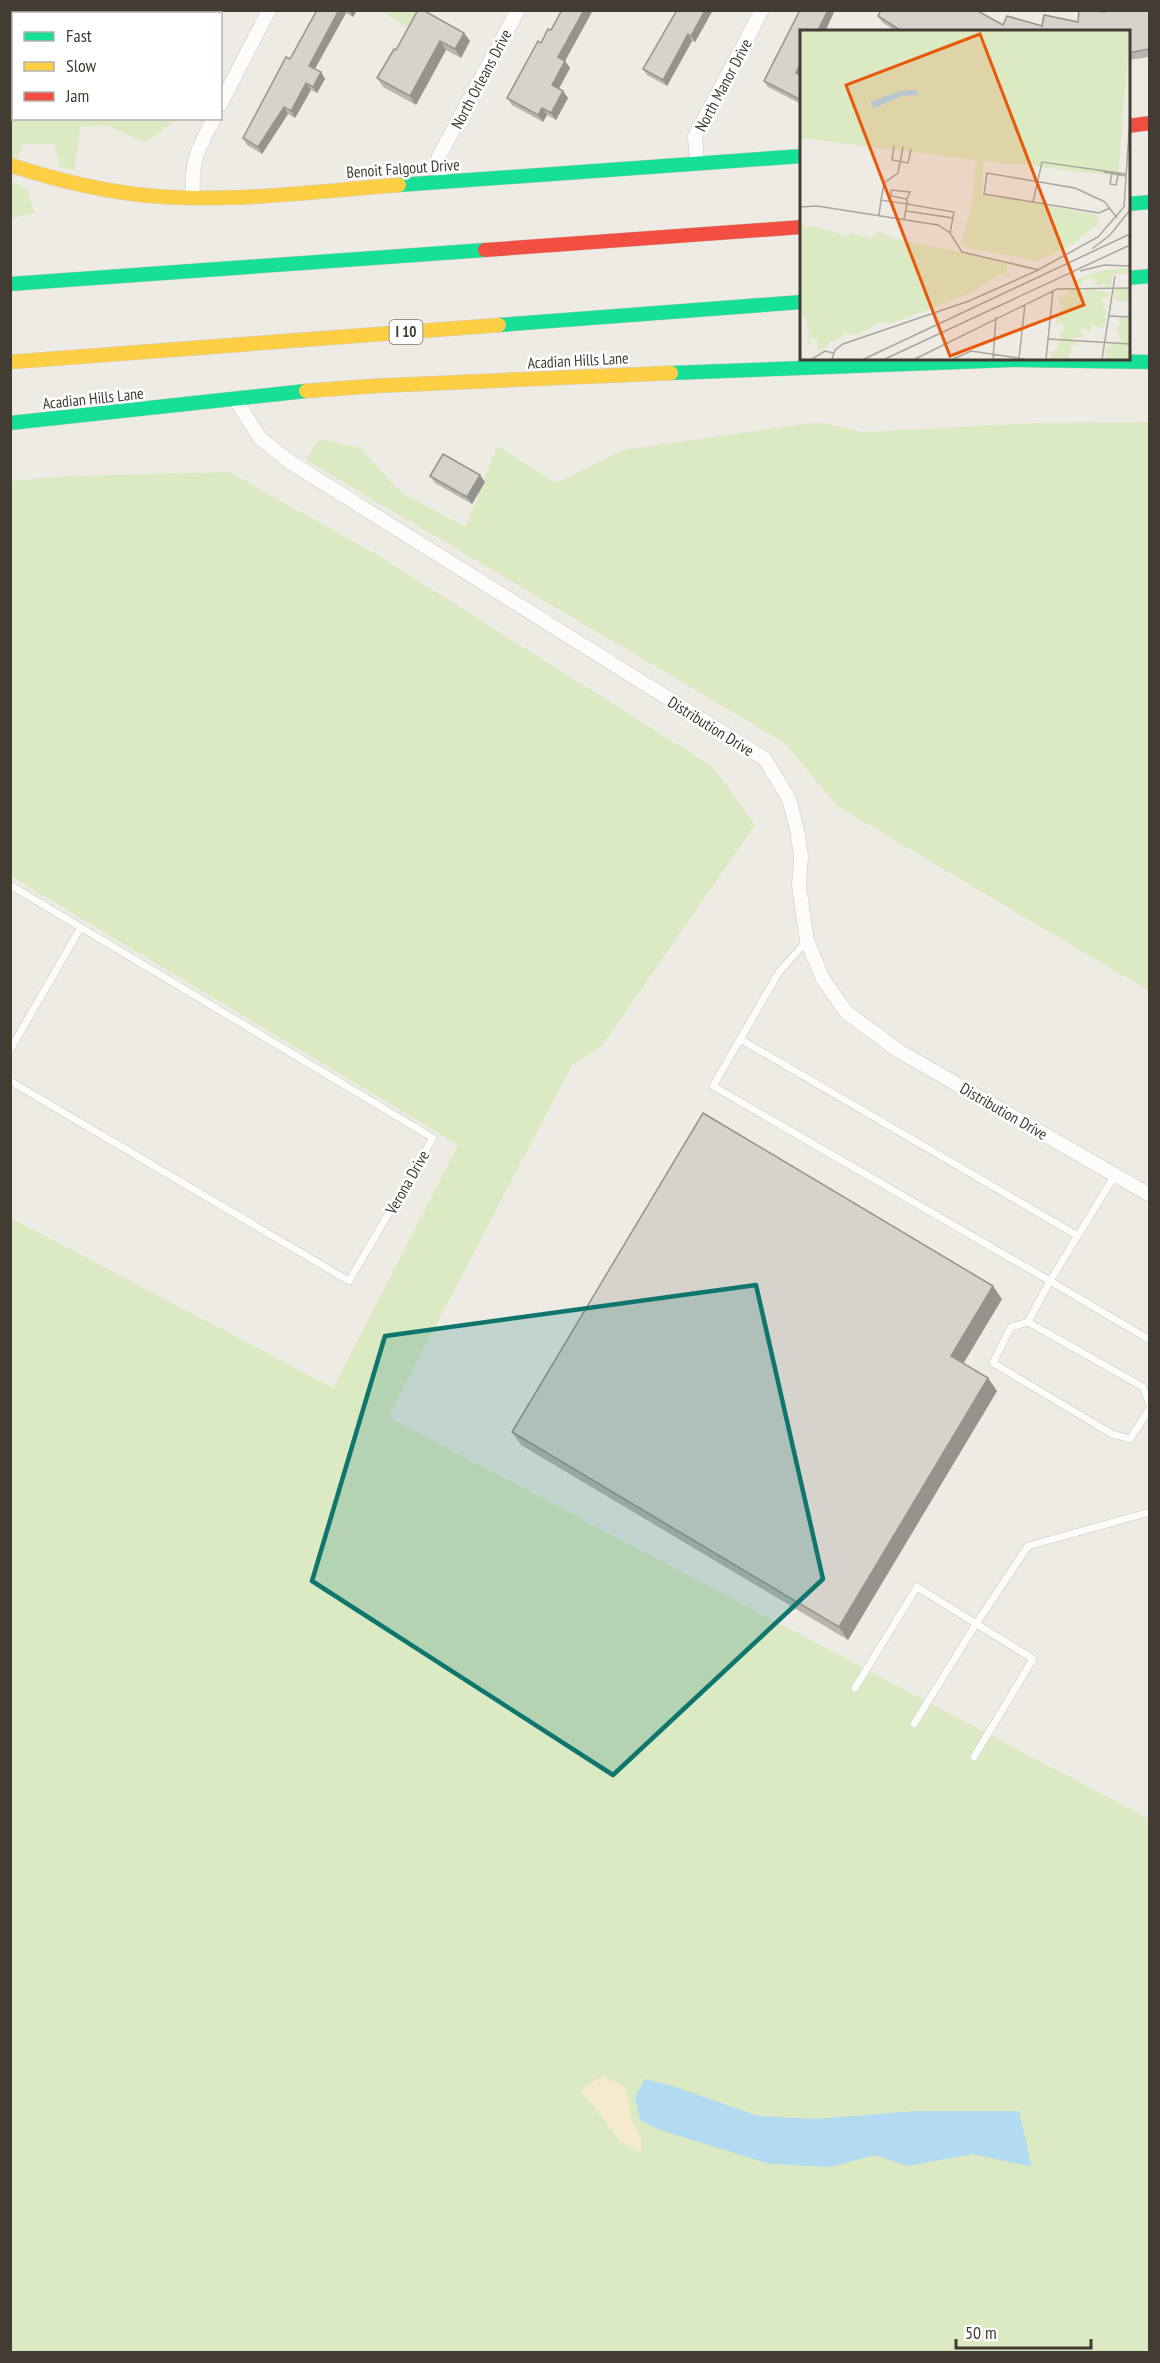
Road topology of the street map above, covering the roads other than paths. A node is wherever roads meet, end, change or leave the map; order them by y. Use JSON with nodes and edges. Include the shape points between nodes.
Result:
{"nodes":[{"id":1,"x":269,"y":10,"type":"edge"},
{"id":2,"x":518,"y":10,"type":"edge"},
{"id":3,"x":762,"y":10,"type":"edge"},
{"id":4,"x":222,"y":101,"type":"edge"},
{"id":5,"x":213,"y":120,"type":"edge"},
{"id":6,"x":1149,"y":123,"type":"edge"},
{"id":7,"x":1130,"y":126,"type":"edge"},
{"id":8,"x":800,"y":156,"type":"edge"},
{"id":9,"x":697,"y":163,"type":"junction"},
{"id":10,"x":10,"y":165,"type":"edge"},
{"id":11,"x":441,"y":181,"type":"junction"},
{"id":12,"x":193,"y":197,"type":"junction"},
{"id":13,"x":1149,"y":202,"type":"edge"},
{"id":14,"x":1130,"y":204,"type":"edge"},
{"id":15,"x":800,"y":227,"type":"edge"},
{"id":16,"x":10,"y":276,"type":"edge"},
{"id":17,"x":1149,"y":276,"type":"edge"},
{"id":18,"x":1130,"y":278,"type":"edge"},
{"id":19,"x":65,"y":280,"type":"junction"},
{"id":20,"x":10,"y":284,"type":"edge"},
{"id":21,"x":800,"y":302,"type":"edge"},
{"id":22,"x":10,"y":362,"type":"edge"},
{"id":23,"x":1149,"y":362,"type":"edge"},
{"id":24,"x":235,"y":399,"type":"junction"},
{"id":25,"x":10,"y":423,"type":"edge"},
{"id":26,"x":10,"y":885,"type":"edge"},
{"id":27,"x":81,"y":927,"type":"junction"},
{"id":28,"x":807,"y":941,"type":"junction"},
{"id":29,"x":740,"y":1039,"type":"junction"},
{"id":30,"x":10,"y":1050,"type":"edge"},
{"id":31,"x":10,"y":1082,"type":"edge"},
{"id":32,"x":1115,"y":1175,"type":"junction"},
{"id":33,"x":1149,"y":1195,"type":"edge"},
{"id":34,"x":1077,"y":1236,"type":"junction"},
{"id":35,"x":1050,"y":1281,"type":"junction"},
{"id":36,"x":1028,"y":1322,"type":"junction"},
{"id":37,"x":1149,"y":1340,"type":"edge"},
{"id":38,"x":1149,"y":1406,"type":"edge"},
{"id":39,"x":1149,"y":1512,"type":"edge"},
{"id":40,"x":976,"y":1624,"type":"junction"},
{"id":41,"x":855,"y":1688,"type":"dead end"},
{"id":42,"x":914,"y":1724,"type":"dead end"},
{"id":43,"x":974,"y":1757,"type":"dead end"}],
"edges":[{"from":1,"to":4,"type":"street"},
{"from":2,"to":11,"type":"street","name":"North Orleans Drive","via":[[439,156]]},
{"from":3,"to":9,"type":"street","name":"North Manor Drive","via":[[695,136]]},
{"from":5,"to":12,"type":"street","via":[[195,156]]},
{"from":6,"to":7,"type":"main road"},
{"from":8,"to":9,"type":"main road","name":"Benoit Falgout Drive"},
{"from":9,"to":11,"type":"main road","name":"Benoit Falgout Drive"},
{"from":10,"to":12,"type":"main road","name":"Benoit Falgout Drive","via":[[96,189]]},
{"from":11,"to":12,"type":"main road","name":"Benoit Falgout Drive"},
{"from":13,"to":14,"type":"main road"},
{"from":15,"to":19,"type":"main road"},
{"from":16,"to":19,"type":"main road"},
{"from":17,"to":18,"type":"main road"},
{"from":19,"to":20,"type":"main road"},
{"from":21,"to":22,"type":"main road","number":"I 10"},
{"from":23,"to":24,"type":"main road","name":"Acadian Hills Lane","via":[[1012,360],[858,365],[373,386]]},
{"from":24,"to":25,"type":"main road","name":"Acadian Hills Lane"},
{"from":24,"to":28,"type":"street","name":"Distribution Drive","via":[[260,438],[290,462],[765,759],[789,799],[797,829]]},
{"from":26,"to":27,"type":"lane","name":"Verona Drive"},
{"from":27,"to":30,"type":"lane"},
{"from":27,"to":31,"type":"lane","name":"Verona Drive","via":[[433,1138],[349,1281]]},
{"from":28,"to":29,"type":"lane","via":[[779,972]]},
{"from":28,"to":32,"type":"street","name":"Distribution Drive","via":[[833,996],[870,1032]]},
{"from":29,"to":34,"type":"lane"},
{"from":29,"to":35,"type":"lane","via":[[714,1086]]},
{"from":32,"to":33,"type":"street","name":"Distribution Drive"},
{"from":32,"to":34,"type":"lane"},
{"from":34,"to":35,"type":"lane"},
{"from":35,"to":36,"type":"lane"},
{"from":35,"to":37,"type":"lane"},
{"from":36,"to":38,"type":"lane","via":[[1143,1387]]},
{"from":36,"to":38,"type":"lane","via":[[1011,1327],[993,1363],[1112,1434],[1130,1438]]},
{"from":39,"to":40,"type":"lane","via":[[1028,1546]]},
{"from":40,"to":41,"type":"lane","via":[[917,1587]]},
{"from":40,"to":42,"type":"lane"},
{"from":40,"to":43,"type":"lane","via":[[1033,1659]]}]}
